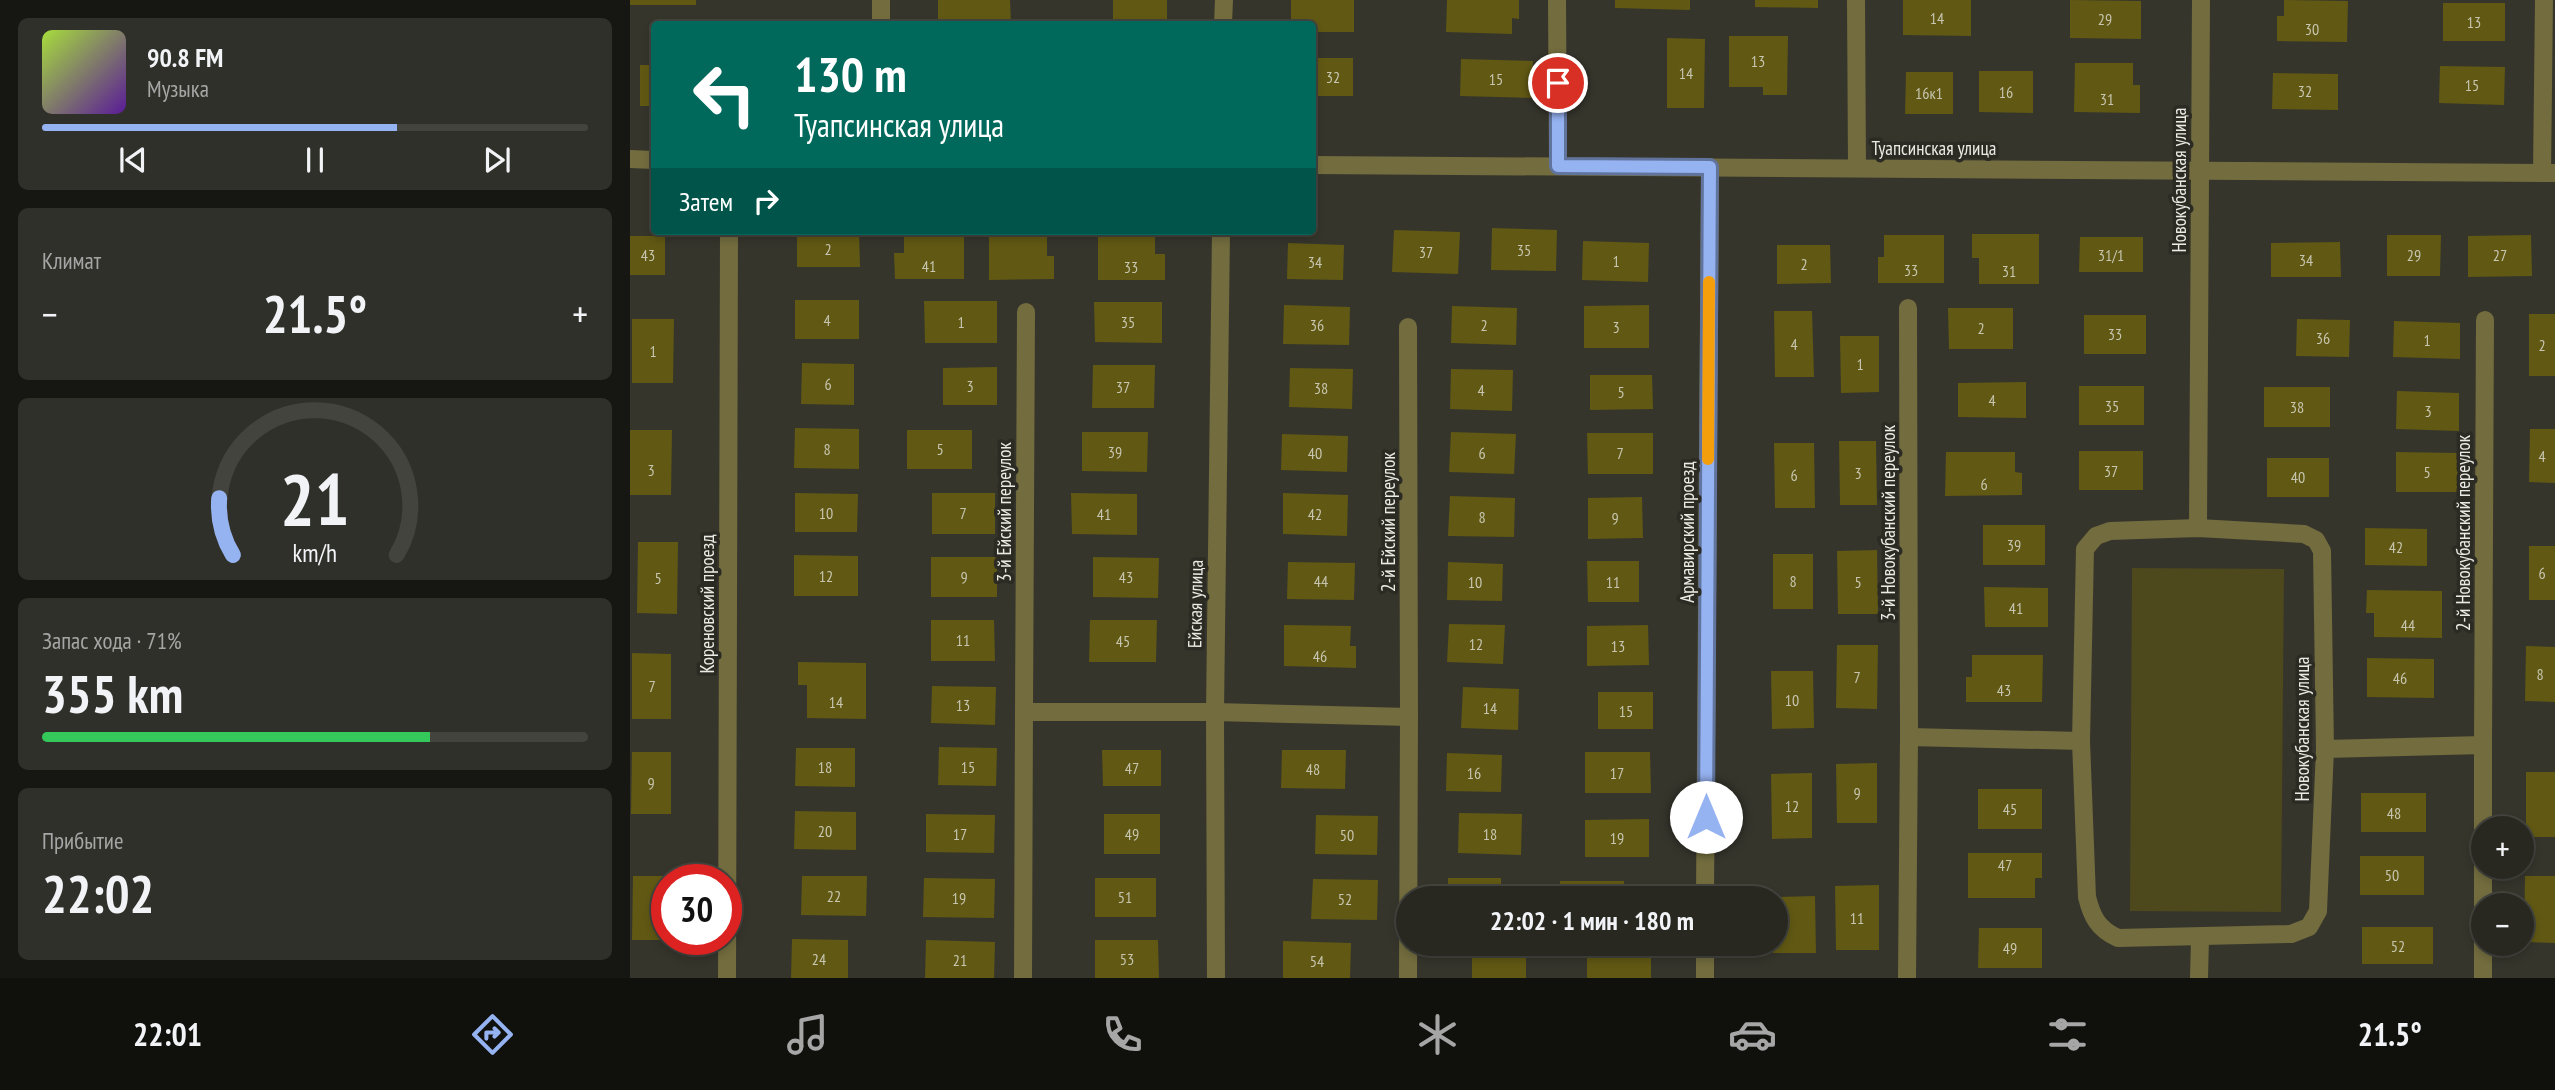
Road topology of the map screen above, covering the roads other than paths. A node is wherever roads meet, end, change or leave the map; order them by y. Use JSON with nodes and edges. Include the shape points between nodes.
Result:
{"nodes":[{"id":1,"x":881,"y":0,"type":"edge"},
{"id":2,"x":1224,"y":0,"type":"edge"},
{"id":3,"x":1557,"y":0,"type":"edge"},
{"id":4,"x":1856,"y":0,"type":"edge"},
{"id":5,"x":2201,"y":0,"type":"edge"},
{"id":6,"x":2544,"y":0,"type":"edge"},
{"id":7,"x":881,"y":21,"type":"edge"},
{"id":8,"x":1223,"y":21,"type":"edge"},
{"id":9,"x":630,"y":159,"type":"edge"},
{"id":10,"x":651,"y":160,"type":"edge"},
{"id":11,"x":1316,"y":165,"type":"edge"},
{"id":12,"x":1558,"y":166,"type":"junction"},
{"id":13,"x":1710,"y":167,"type":"junction"},
{"id":14,"x":1857,"y":168,"type":"junction"},
{"id":15,"x":2200,"y":170,"type":"junction"},
{"id":16,"x":2548,"y":173,"type":"edge"},
{"id":17,"x":729,"y":235,"type":"edge"},
{"id":18,"x":1221,"y":235,"type":"edge"},
{"id":19,"x":1908,"y":308,"type":"dead end"},
{"id":20,"x":1026,"y":312,"type":"dead end"},
{"id":21,"x":2485,"y":320,"type":"dead end"},
{"id":22,"x":1408,"y":327,"type":"dead end"},
{"id":23,"x":2198,"y":528,"type":"junction"},
{"id":24,"x":1024,"y":712,"type":"junction"},
{"id":25,"x":1215,"y":712,"type":"junction"},
{"id":26,"x":1409,"y":717,"type":"junction"},
{"id":27,"x":1909,"y":737,"type":"junction"},
{"id":28,"x":2081,"y":741,"type":"junction"},
{"id":29,"x":2483,"y":746,"type":"junction"},
{"id":30,"x":2325,"y":749,"type":"junction"},
{"id":31,"x":1706,"y":886,"type":"edge"},
{"id":32,"x":2483,"y":893,"type":"edge"},
{"id":33,"x":2200,"y":938,"type":"junction"},
{"id":34,"x":1705,"y":956,"type":"edge"},
{"id":35,"x":2483,"y":956,"type":"edge"},
{"id":36,"x":727,"y":978,"type":"edge"},
{"id":37,"x":1023,"y":978,"type":"edge"},
{"id":38,"x":1216,"y":978,"type":"edge"},
{"id":39,"x":1408,"y":978,"type":"edge"},
{"id":40,"x":1705,"y":978,"type":"edge"},
{"id":41,"x":1907,"y":978,"type":"edge"},
{"id":42,"x":2199,"y":978,"type":"edge"},
{"id":43,"x":2483,"y":978,"type":"edge"}],
"edges":[{"from":1,"to":7,"type":"street"},
{"from":2,"to":8,"type":"street"},
{"from":3,"to":12,"type":"street"},
{"from":4,"to":14,"type":"street"},
{"from":5,"to":15,"type":"street","name":"Новокубанская улица"},
{"from":6,"to":16,"type":"street"},
{"from":9,"to":10,"type":"street"},
{"from":11,"to":12,"type":"street","name":"Туапсинская улица"},
{"from":12,"to":13,"type":"street","name":"Туапсинская улица"},
{"from":13,"to":14,"type":"street","name":"Туапсинская улица"},
{"from":13,"to":31,"type":"street","name":"Армавирский проезд"},
{"from":14,"to":15,"type":"street","name":"Туапсинская улица"},
{"from":15,"to":16,"type":"street","name":"Туапсинская улица"},
{"from":15,"to":23,"type":"street","name":"Новокубанская улица"},
{"from":17,"to":36,"type":"street","name":"Кореновский проезд"},
{"from":18,"to":25,"type":"street","name":"Ейская улица"},
{"from":19,"to":27,"type":"street","name":"3-й Новокубанский переулок"},
{"from":20,"to":24,"type":"street","name":"3-й Ейский переулок"},
{"from":21,"to":29,"type":"street","name":"2-й Новокубанский переулок"},
{"from":22,"to":26,"type":"street","name":"2-й Ейский переулок"},
{"from":23,"to":28,"type":"street","name":"Новокубанская улица","via":[[2110,531],[2085,549]]},
{"from":23,"to":30,"type":"street","name":"Новокубанская улица","via":[[2304,534],[2316,540],[2322,551]]},
{"from":24,"to":25,"type":"street"},
{"from":24,"to":37,"type":"street","name":"3-й Ейский переулок"},
{"from":25,"to":26,"type":"street"},
{"from":25,"to":38,"type":"street","name":"Ейская улица"},
{"from":26,"to":39,"type":"street","name":"2-й Ейский переулок"},
{"from":27,"to":28,"type":"street"},
{"from":27,"to":41,"type":"street","name":"3-й Новокубанский переулок"},
{"from":28,"to":33,"type":"street","name":"Новокубанская улица","via":[[2087,897],[2092,918],[2118,938]]},
{"from":29,"to":30,"type":"street"},
{"from":29,"to":32,"type":"street","name":"2-й Новокубанский переулок"},
{"from":30,"to":33,"type":"street","name":"Новокубанская улица","via":[[2318,911],[2309,927],[2291,934]]},
{"from":33,"to":42,"type":"street"},
{"from":34,"to":40,"type":"street"},
{"from":35,"to":43,"type":"street","name":"2-й Новокубанский переулок"}]}
